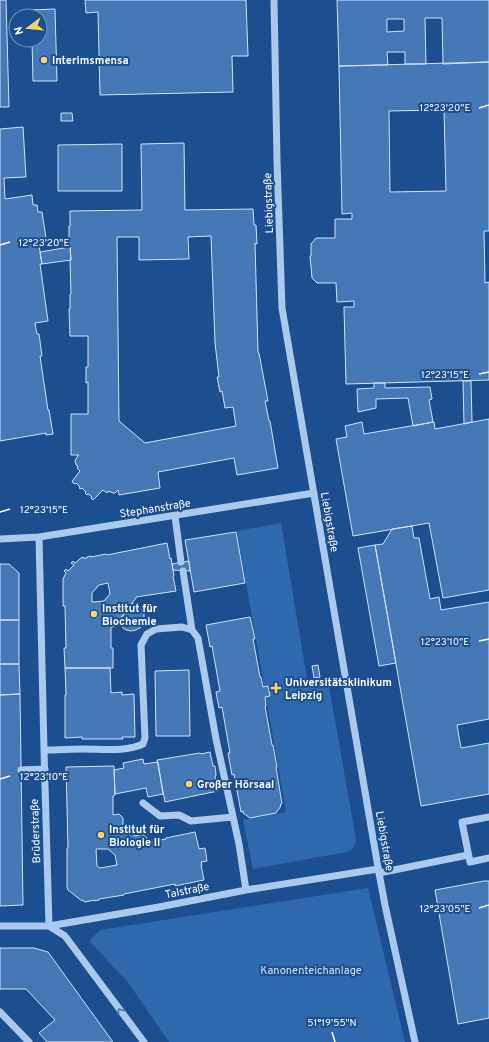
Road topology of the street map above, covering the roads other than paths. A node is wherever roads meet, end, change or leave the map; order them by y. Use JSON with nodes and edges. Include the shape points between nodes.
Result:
{"nodes":[{"id":1,"x":274,"y":0,"type":"edge"},
{"id":2,"x":314,"y":493,"type":"junction"},
{"id":3,"x":175,"y":516,"type":"junction"},
{"id":4,"x":39,"y":537,"type":"junction"},
{"id":5,"x":0,"y":539,"type":"edge"},
{"id":6,"x":181,"y":562,"type":"dead end"},
{"id":7,"x":183,"y":571,"type":"dead end"},
{"id":8,"x":192,"y":630,"type":"junction"},
{"id":9,"x":44,"y":750,"type":"junction"},
{"id":10,"x":45,"y":769,"type":"junction"},
{"id":11,"x":21,"y":770,"type":"dead end"},
{"id":12,"x":143,"y":803,"type":"dead end"},
{"id":13,"x":233,"y":817,"type":"junction"},
{"id":14,"x":489,"y":817,"type":"edge"},
{"id":15,"x":468,"y":855,"type":"junction"},
{"id":16,"x":489,"y":858,"type":"edge"},
{"id":17,"x":379,"y":871,"type":"junction"},
{"id":18,"x":246,"y":890,"type":"junction"},
{"id":19,"x":0,"y":926,"type":"edge"},
{"id":20,"x":49,"y":926,"type":"junction"},
{"id":21,"x":0,"y":1012,"type":"edge"},
{"id":22,"x":29,"y":1042,"type":"edge"},
{"id":23,"x":144,"y":1042,"type":"edge"},
{"id":24,"x":415,"y":1042,"type":"edge"}],
"edges":[{"from":1,"to":2,"type":"street","name":"Liebigstraße","via":[[282,308]]},
{"from":2,"to":3,"type":"street","name":"Stephanstraße"},
{"from":2,"to":17,"type":"street","name":"Liebigstraße"},
{"from":3,"to":4,"type":"street","name":"Stephanstraße"},
{"from":3,"to":6,"type":"street"},
{"from":4,"to":5,"type":"street","name":"Stephanstraße"},
{"from":4,"to":9,"type":"street","name":"Brüderstraße"},
{"from":7,"to":8,"type":"street"},
{"from":8,"to":9,"type":"street","via":[[182,626],[156,629],[147,634],[141,645],[145,738],[143,744],[136,748],[120,749]]},
{"from":8,"to":13,"type":"street","via":[[198,638]]},
{"from":9,"to":10,"type":"street","name":"Brüderstraße"},
{"from":10,"to":11,"type":"street"},
{"from":10,"to":20,"type":"street","name":"Brüderstraße"},
{"from":12,"to":13,"type":"street","via":[[160,816],[179,815],[191,821]]},
{"from":13,"to":18,"type":"street"},
{"from":14,"to":15,"type":"street","via":[[462,822]]},
{"from":15,"to":16,"type":"street","via":[[470,862]]},
{"from":15,"to":17,"type":"street","name":"Talstraße"},
{"from":17,"to":18,"type":"street","name":"Talstraße","via":[[356,872]]},
{"from":17,"to":24,"type":"street","name":"Liebigstraße"},
{"from":18,"to":20,"type":"street","name":"Talstraße"},
{"from":19,"to":20,"type":"street","name":"Talstraße"},
{"from":23,"to":20,"type":"street","one_way":true,"via":[[65,936]]},
{"from":21,"to":22,"type":"street"}]}
